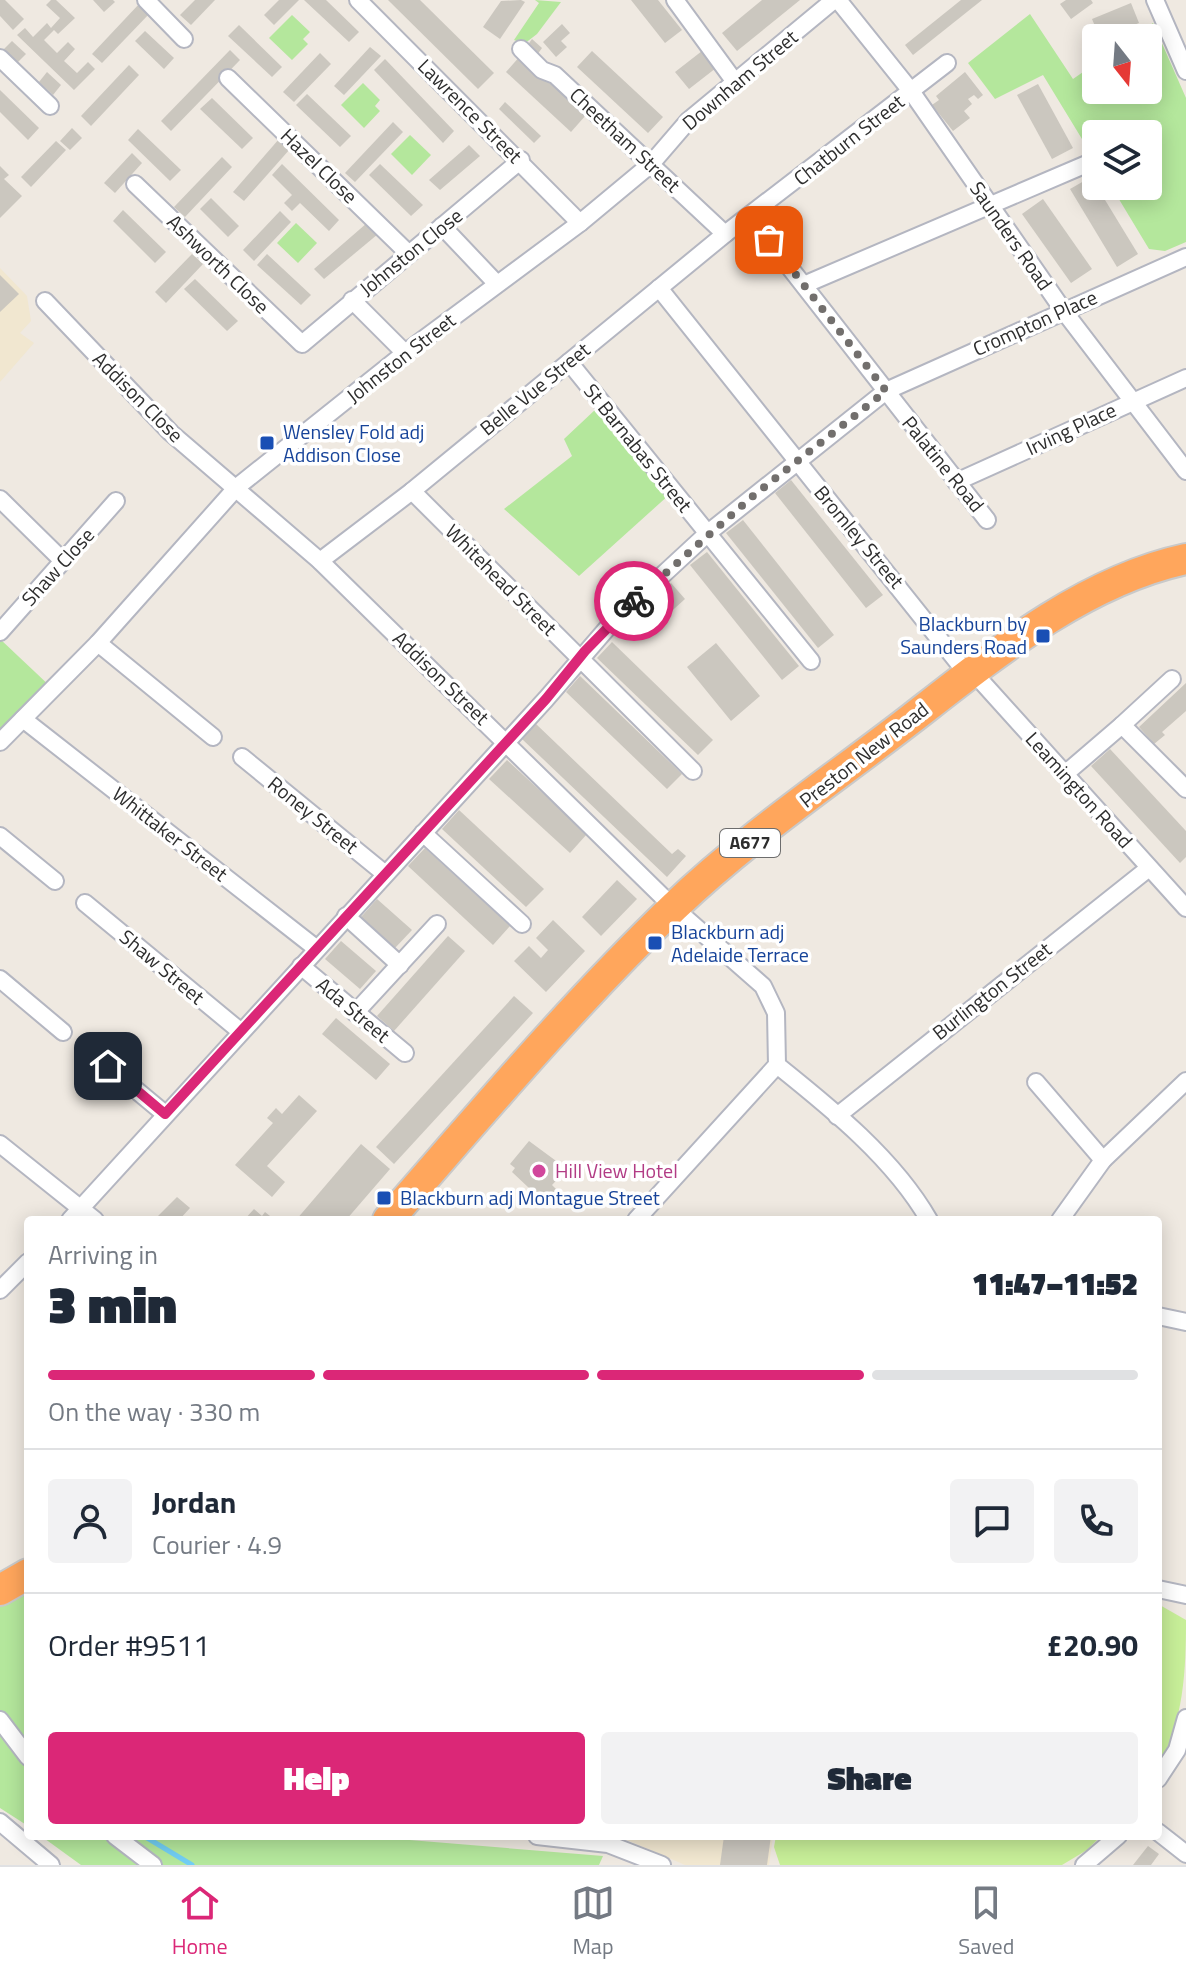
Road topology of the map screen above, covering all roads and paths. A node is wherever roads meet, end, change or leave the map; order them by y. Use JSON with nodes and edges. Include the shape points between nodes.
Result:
{"nodes":[{"id":1,"x":146,"y":0,"type":"edge"},
{"id":2,"x":358,"y":0,"type":"edge"},
{"id":3,"x":675,"y":0,"type":"edge"},
{"id":4,"x":836,"y":0,"type":"edge"},
{"id":5,"x":1155,"y":0,"type":"edge"},
{"id":6,"x":184,"y":39,"type":"dead end"},
{"id":7,"x":521,"y":49,"type":"dead end"},
{"id":8,"x":0,"y":58,"type":"edge"},
{"id":9,"x":947,"y":63,"type":"dead end"},
{"id":10,"x":1186,"y":71,"type":"edge"},
{"id":11,"x":228,"y":78,"type":"dead end"},
{"id":12,"x":735,"y":82,"type":"junction"},
{"id":13,"x":911,"y":91,"type":"junction"},
{"id":14,"x":50,"y":106,"type":"dead end"},
{"id":15,"x":521,"y":160,"type":"junction"},
{"id":16,"x":651,"y":164,"type":"junction"},
{"id":17,"x":1082,"y":166,"type":"edge"},
{"id":18,"x":135,"y":184,"type":"dead end"},
{"id":19,"x":989,"y":205,"type":"junction"},
{"id":20,"x":751,"y":218,"type":"junction"},
{"id":21,"x":580,"y":223,"type":"junction"},
{"id":22,"x":442,"y":226,"type":"junction"},
{"id":23,"x":725,"y":234,"type":"junction"},
{"id":24,"x":409,"y":254,"type":"junction"},
{"id":25,"x":1186,"y":257,"type":"edge"},
{"id":26,"x":497,"y":284,"type":"junction"},
{"id":27,"x":806,"y":284,"type":"junction"},
{"id":28,"x":659,"y":288,"type":"junction"},
{"id":29,"x":352,"y":300,"type":"junction"},
{"id":30,"x":45,"y":301,"type":"dead end"},
{"id":31,"x":1063,"y":310,"type":"junction"},
{"id":32,"x":302,"y":344,"type":"joint"},
{"id":33,"x":405,"y":353,"type":"junction"},
{"id":34,"x":569,"y":362,"type":"junction"},
{"id":35,"x":1186,"y":378,"type":"edge"},
{"id":36,"x":886,"y":391,"type":"junction"},
{"id":37,"x":1134,"y":400,"type":"junction"},
{"id":38,"x":795,"y":462,"type":"junction"},
{"id":39,"x":1186,"y":471,"type":"edge"},
{"id":40,"x":956,"y":482,"type":"junction"},
{"id":41,"x":237,"y":487,"type":"junction"},
{"id":42,"x":412,"y":491,"type":"junction"},
{"id":43,"x":0,"y":499,"type":"edge"},
{"id":44,"x":116,"y":501,"type":"dead end"},
{"id":45,"x":987,"y":520,"type":"dead end"},
{"id":46,"x":708,"y":533,"type":"junction"},
{"id":47,"x":1186,"y":559,"type":"edge"},
{"id":48,"x":63,"y":561,"type":"junction"},
{"id":49,"x":320,"y":561,"type":"junction"},
{"id":50,"x":0,"y":632,"type":"edge"},
{"id":51,"x":98,"y":643,"type":"junction"},
{"id":52,"x":579,"y":658,"type":"junction"},
{"id":53,"x":811,"y":661,"type":"dead end"},
{"id":54,"x":970,"y":673,"type":"junction"},
{"id":55,"x":1172,"y":679,"type":"dead end"},
{"id":56,"x":23,"y":719,"type":"junction"},
{"id":57,"x":1122,"y":725,"type":"junction"},
{"id":58,"x":213,"y":737,"type":"dead end"},
{"id":59,"x":506,"y":741,"type":"junction"},
{"id":60,"x":0,"y":742,"type":"edge"},
{"id":61,"x":242,"y":757,"type":"dead end"},
{"id":62,"x":693,"y":771,"type":"dead end"},
{"id":63,"x":1065,"y":774,"type":"junction"},
{"id":64,"x":1186,"y":789,"type":"edge"},
{"id":65,"x":423,"y":833,"type":"junction"},
{"id":66,"x":0,"y":836,"type":"edge"},
{"id":67,"x":1149,"y":868,"type":"junction"},
{"id":68,"x":384,"y":873,"type":"junction"},
{"id":69,"x":55,"y":881,"type":"dead end"},
{"id":70,"x":85,"y":903,"type":"dead end"},
{"id":71,"x":673,"y":907,"type":"junction"},
{"id":72,"x":1186,"y":908,"type":"edge"},
{"id":73,"x":346,"y":916,"type":"junction"},
{"id":74,"x":437,"y":924,"type":"dead end"},
{"id":75,"x":522,"y":924,"type":"dead end"},
{"id":76,"x":317,"y":949,"type":"junction"},
{"id":77,"x":400,"y":965,"type":"junction"},
{"id":78,"x":301,"y":966,"type":"junction"},
{"id":79,"x":0,"y":979,"type":"edge"},
{"id":80,"x":355,"y":1013,"type":"junction"},
{"id":81,"x":240,"y":1031,"type":"junction"},
{"id":82,"x":63,"y":1032,"type":"dead end"},
{"id":83,"x":88,"y":1050,"type":"dead end"},
{"id":84,"x":405,"y":1053,"type":"dead end"},
{"id":85,"x":777,"y":1065,"type":"junction"},
{"id":86,"x":1186,"y":1081,"type":"edge"},
{"id":87,"x":1036,"y":1082,"type":"dead end"},
{"id":88,"x":165,"y":1114,"type":"junction"},
{"id":89,"x":837,"y":1116,"type":"junction"},
{"id":90,"x":0,"y":1144,"type":"edge"},
{"id":91,"x":1103,"y":1160,"type":"junction"},
{"id":92,"x":76,"y":1214,"type":"edge"},
{"id":93,"x":392,"y":1216,"type":"edge"},
{"id":94,"x":640,"y":1216,"type":"edge"},
{"id":95,"x":927,"y":1216,"type":"edge"},
{"id":96,"x":1063,"y":1216,"type":"edge"},
{"id":97,"x":24,"y":1266,"type":"edge"},
{"id":98,"x":0,"y":1290,"type":"edge"},
{"id":99,"x":1162,"y":1317,"type":"edge"},
{"id":100,"x":1186,"y":1322,"type":"edge"},
{"id":101,"x":24,"y":1576,"type":"edge"},
{"id":102,"x":0,"y":1590,"type":"edge"},
{"id":103,"x":1162,"y":1590,"type":"edge"},
{"id":104,"x":1186,"y":1595,"type":"edge"},
{"id":105,"x":1186,"y":1718,"type":"edge"},
{"id":106,"x":0,"y":1720,"type":"edge"},
{"id":107,"x":24,"y":1752,"type":"edge"},
{"id":108,"x":1162,"y":1773,"type":"edge"},
{"id":109,"x":0,"y":1822,"type":"edge"},
{"id":110,"x":1162,"y":1835,"type":"edge"},
{"id":111,"x":120,"y":1840,"type":"edge"},
{"id":112,"x":572,"y":1840,"type":"edge"},
{"id":113,"x":1113,"y":1840,"type":"edge"},
{"id":114,"x":1186,"y":1854,"type":"edge"},
{"id":115,"x":51,"y":1865,"type":"edge"},
{"id":116,"x":153,"y":1865,"type":"edge"},
{"id":117,"x":662,"y":1865,"type":"edge"},
{"id":118,"x":1084,"y":1865,"type":"edge"}],
"edges":[{"from":1,"to":6,"type":"street"},
{"from":2,"to":15,"type":"street","name":"Lawrence Street"},
{"from":3,"to":12,"type":"street"},
{"from":4,"to":12,"type":"street","name":"Downham Street"},
{"from":4,"to":13,"type":"street","name":"Saunders Road"},
{"from":5,"to":10,"type":"street"},
{"from":7,"to":16,"type":"street","name":"Cheetham Street"},
{"from":8,"to":14,"type":"street"},
{"from":9,"to":13,"type":"street","name":"Chatburn Street"},
{"from":11,"to":24,"type":"street","name":"Hazel Close"},
{"from":12,"to":16,"type":"street","name":"Downham Street","via":[[688,121]]},
{"from":13,"to":19,"type":"street","name":"Saunders Road"},
{"from":13,"to":20,"type":"street","name":"Chatburn Street"},
{"from":15,"to":21,"type":"street","name":"Lawrence Street"},
{"from":15,"to":22,"type":"street","name":"Johnston Close"},
{"from":16,"to":21,"type":"street","name":"Johnston Street"},
{"from":16,"to":23,"type":"street","name":"Cheetham Street"},
{"from":17,"to":19,"type":"street"},
{"from":18,"to":32,"type":"street","name":"Ashworth Close"},
{"from":19,"to":27,"type":"street"},
{"from":19,"to":31,"type":"street","name":"Saunders Road"},
{"from":20,"to":23,"type":"street","name":"Belle Vue Street"},
{"from":20,"to":27,"type":"street","name":"Palatine Road"},
{"from":21,"to":26,"type":"street","name":"Johnston Street"},
{"from":22,"to":24,"type":"street","name":"Johnston Close"},
{"from":22,"to":26,"type":"street"},
{"from":23,"to":28,"type":"street","name":"Belle Vue Street"},
{"from":24,"to":29,"type":"street","name":"Johnston Close"},
{"from":25,"to":31,"type":"street","name":"Crompton Place"},
{"from":26,"to":33,"type":"street","name":"Johnston Street"},
{"from":27,"to":36,"type":"street","name":"Palatine Road"},
{"from":28,"to":34,"type":"street","name":"Belle Vue Street"},
{"from":28,"to":38,"type":"street","name":"Bromley Street"},
{"from":29,"to":32,"type":"street","name":"Johnston Close"},
{"from":29,"to":33,"type":"street"},
{"from":30,"to":41,"type":"street","name":"Addison Close","via":[[171,433]]},
{"from":31,"to":36,"type":"street","name":"Crompton Place"},
{"from":31,"to":37,"type":"street","name":"Saunders Road"},
{"from":33,"to":41,"type":"street","name":"Johnston Street"},
{"from":34,"to":42,"type":"street","name":"Belle Vue Street"},
{"from":34,"to":46,"type":"street","name":"St Barnabas Street"},
{"from":35,"to":37,"type":"street","name":"Irving Place"},
{"from":36,"to":38,"type":"street","name":"Crompton Place"},
{"from":36,"to":40,"type":"street","name":"Palatine Road"},
{"from":37,"to":39,"type":"street","name":"Saunders Road"},
{"from":37,"to":40,"type":"street","name":"Irving Place"},
{"from":38,"to":46,"type":"street","name":"Crompton Place"},
{"from":38,"to":54,"type":"street","name":"Bromley Street"},
{"from":40,"to":45,"type":"street","name":"Palatine Road"},
{"from":41,"to":49,"type":"street","name":"Addison Street"},
{"from":41,"to":51,"type":"street","name":"Johnston Street"},
{"from":42,"to":49,"type":"street","name":"Belle Vue Street"},
{"from":42,"to":52,"type":"street","name":"Whitehead Street"},
{"from":43,"to":48,"type":"street"},
{"from":44,"to":48,"type":"street","name":"Shaw Close"},
{"from":46,"to":52,"type":"street","name":"Crompton Place"},
{"from":46,"to":53,"type":"street","name":"St Barnabas Street"},
{"from":47,"to":54,"type":"highway","name":"Preston New Road","number":"A677","via":[[1097,593]]},
{"from":48,"to":50,"type":"street","name":"Shaw Close"},
{"from":49,"to":59,"type":"street","name":"Addison Street"},
{"from":51,"to":56,"type":"street","name":"Johnston Street"},
{"from":51,"to":58,"type":"street"},
{"from":52,"to":59,"type":"street","name":"Crompton Place"},
{"from":52,"to":62,"type":"street","name":"Whitehead Street"},
{"from":54,"to":63,"type":"street","name":"Leamington Road"},
{"from":54,"to":71,"type":"highway","name":"Preston New Road","number":"A677"},
{"from":55,"to":57,"type":"street"},
{"from":56,"to":60,"type":"street","name":"Johnston Street"},
{"from":56,"to":76,"type":"street","name":"Whittaker Street"},
{"from":57,"to":63,"type":"street"},
{"from":57,"to":64,"type":"street"},
{"from":59,"to":65,"type":"street","name":"Crompton Place"},
{"from":59,"to":71,"type":"street","name":"Addison Street"},
{"from":61,"to":68,"type":"street","name":"Roney Street"},
{"from":63,"to":67,"type":"street","name":"Leamington Road"},
{"from":65,"to":68,"type":"street","name":"Crompton Place"},
{"from":65,"to":75,"type":"street"},
{"from":66,"to":69,"type":"street"},
{"from":67,"to":72,"type":"street","name":"Leamington Road"},
{"from":67,"to":89,"type":"street","name":"Burlington Street"},
{"from":68,"to":73,"type":"street","name":"Crompton Place"},
{"from":70,"to":81,"type":"street","name":"Shaw Street"},
{"from":71,"to":85,"type":"street","name":"Addison Street","via":[[763,986],[776,1013]]},
{"from":71,"to":93,"type":"highway","name":"Preston New Road","number":"A677","via":[[576,1006]]},
{"from":73,"to":76,"type":"street","name":"Crompton Place"},
{"from":73,"to":77,"type":"street"},
{"from":74,"to":77,"type":"street"},
{"from":76,"to":78,"type":"street","name":"Crompton Place"},
{"from":77,"to":80,"type":"street"},
{"from":78,"to":80,"type":"street","name":"Ada Street"},
{"from":78,"to":81,"type":"street","name":"Crompton Place"},
{"from":79,"to":82,"type":"street"},
{"from":80,"to":84,"type":"street","name":"Ada Street"},
{"from":81,"to":88,"type":"street","name":"Crompton Place"},
{"from":83,"to":88,"type":"street"},
{"from":85,"to":89,"type":"street"},
{"from":85,"to":94,"type":"street"},
{"from":86,"to":91,"type":"street"},
{"from":87,"to":91,"type":"street"},
{"from":88,"to":92,"type":"street","name":"Crompton Place"},
{"from":89,"to":95,"type":"street","via":[[913,1191]]},
{"from":90,"to":92,"type":"street"},
{"from":91,"to":96,"type":"street"},
{"from":97,"to":98,"type":"street"},
{"from":99,"to":100,"type":"street"},
{"from":101,"to":102,"type":"highway"},
{"from":103,"to":104,"type":"street"},
{"from":105,"to":108,"type":"street","via":[[1177,1750]]},
{"from":106,"to":107,"type":"street"},
{"from":109,"to":115,"type":"street"},
{"from":110,"to":114,"type":"street"},
{"from":111,"to":116,"type":"street"},
{"from":112,"to":117,"type":"street","via":[[608,1844]]},
{"from":113,"to":118,"type":"street"}]}
